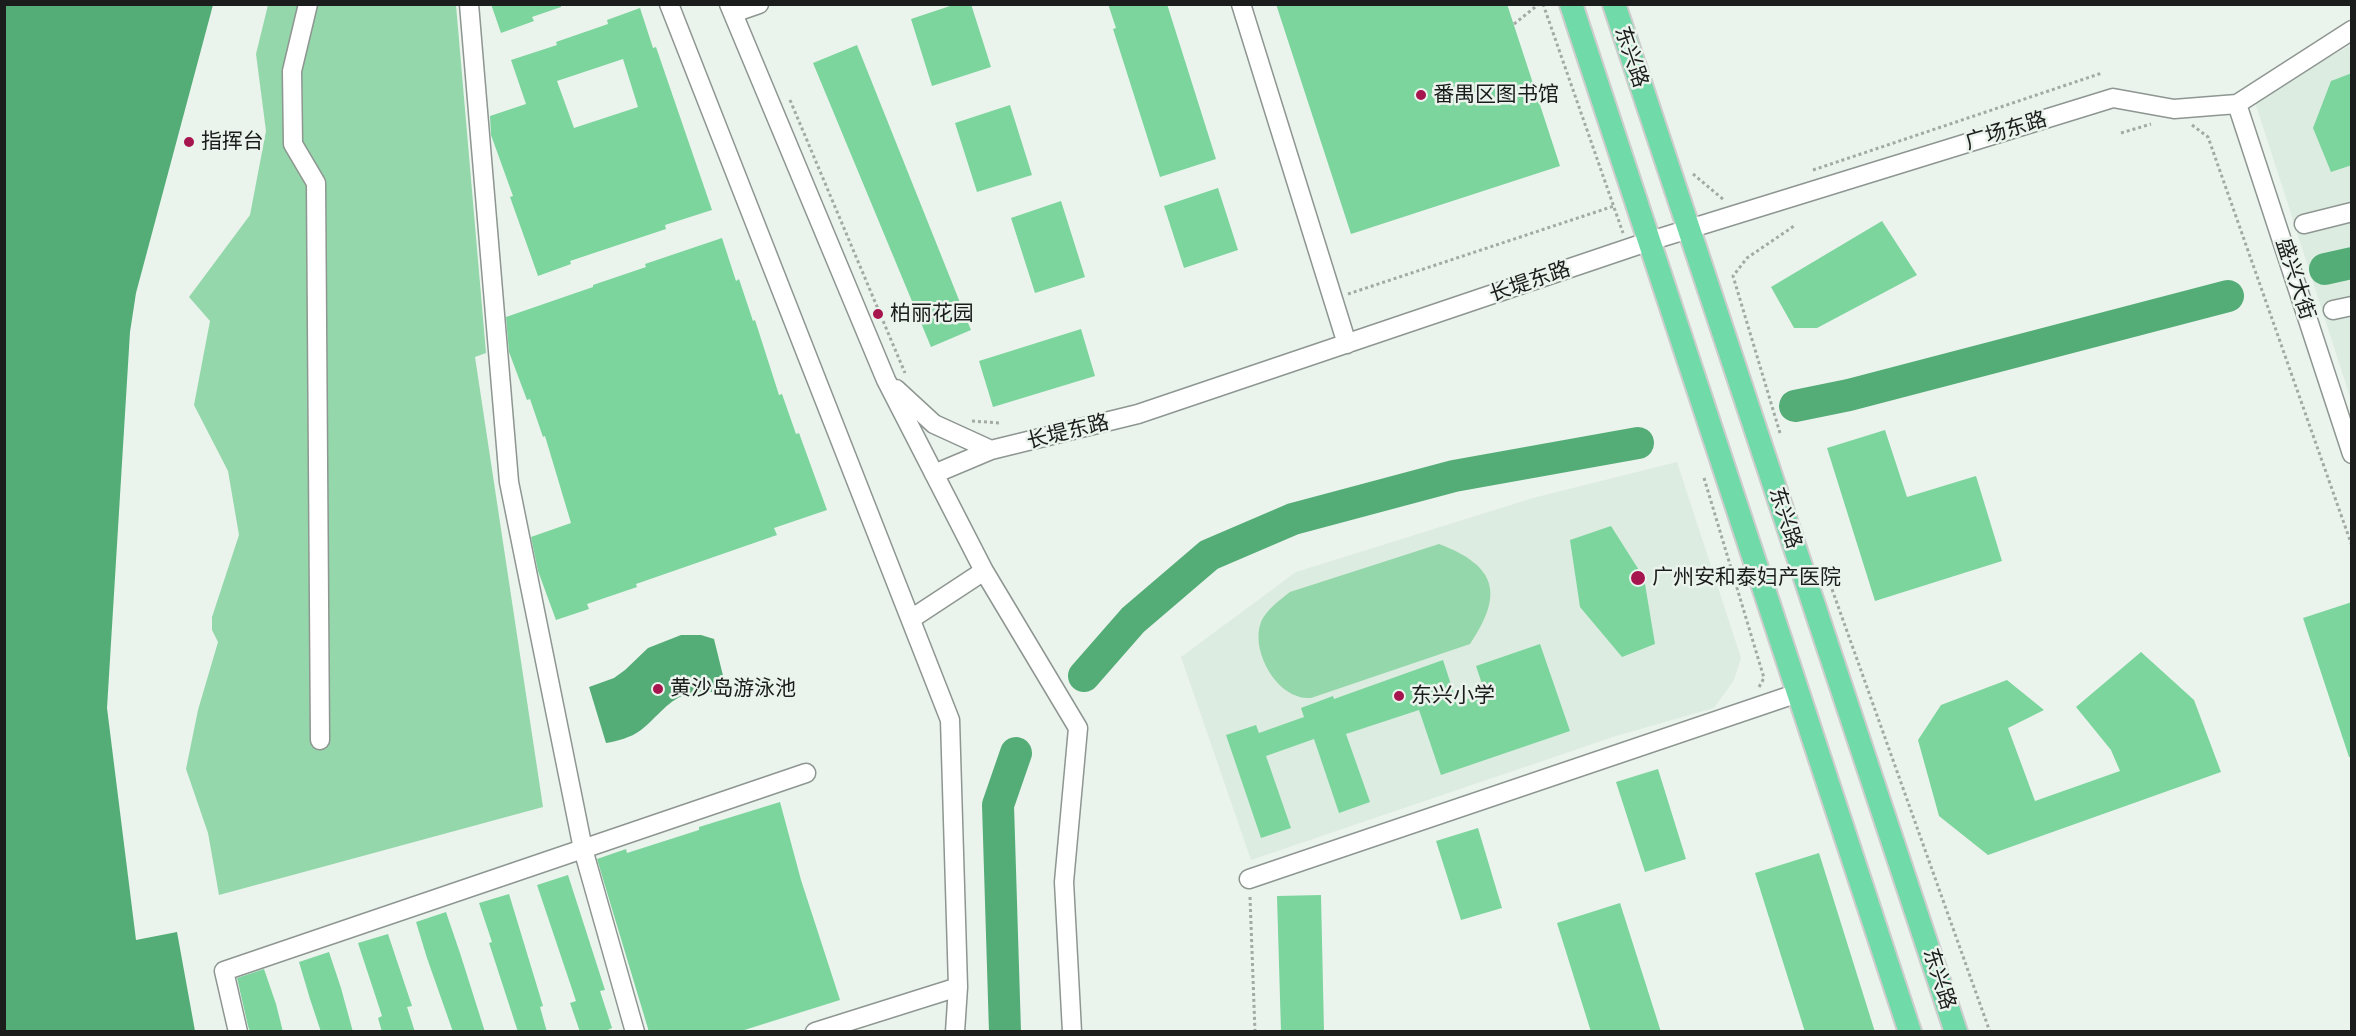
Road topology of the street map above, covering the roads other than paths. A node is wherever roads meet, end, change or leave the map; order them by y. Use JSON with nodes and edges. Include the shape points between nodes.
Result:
{"nodes":[{"id":1,"x":308,"y":4,"type":"edge"},
{"id":2,"x":469,"y":4,"type":"edge"},
{"id":3,"x":669,"y":4,"type":"edge"},
{"id":4,"x":759,"y":4,"type":"edge"},
{"id":5,"x":1241,"y":4,"type":"edge"},
{"id":6,"x":1571,"y":4,"type":"edge"},
{"id":7,"x":1614,"y":4,"type":"edge"},
{"id":8,"x":731,"y":9,"type":"edge"},
{"id":9,"x":2352,"y":30,"type":"edge"},
{"id":10,"x":2237,"y":104,"type":"junction"},
{"id":11,"x":2352,"y":212,"type":"edge"},
{"id":12,"x":2304,"y":224,"type":"dead end"},
{"id":13,"x":1690,"y":229,"type":"junction"},
{"id":14,"x":1650,"y":241,"type":"junction"},
{"id":15,"x":2352,"y":306,"type":"edge"},
{"id":16,"x":2333,"y":310,"type":"dead end"},
{"id":17,"x":1347,"y":344,"type":"junction"},
{"id":18,"x":886,"y":380,"type":"junction"},
{"id":19,"x":991,"y":450,"type":"junction"},
{"id":20,"x":2352,"y":454,"type":"edge"},
{"id":21,"x":934,"y":474,"type":"junction"},
{"id":22,"x":984,"y":571,"type":"junction"},
{"id":23,"x":910,"y":619,"type":"junction"},
{"id":24,"x":1798,"y":693,"type":"junction"},
{"id":25,"x":320,"y":740,"type":"dead end"},
{"id":26,"x":806,"y":773,"type":"dead end"},
{"id":27,"x":583,"y":849,"type":"junction"},
{"id":28,"x":1250,"y":879,"type":"road end"},
{"id":29,"x":958,"y":987,"type":"junction"},
{"id":30,"x":238,"y":1032,"type":"edge"},
{"id":31,"x":635,"y":1032,"type":"edge"},
{"id":32,"x":815,"y":1032,"type":"edge"},
{"id":33,"x":955,"y":1032,"type":"edge"},
{"id":34,"x":1072,"y":1032,"type":"edge"},
{"id":35,"x":1910,"y":1032,"type":"edge"},
{"id":36,"x":1956,"y":1032,"type":"edge"}],
"edges":[{"from":1,"to":25,"type":"street","via":[[292,71],[293,144],[316,183]]},
{"from":2,"to":27,"type":"street","via":[[509,482]]},
{"from":3,"to":23,"type":"street"},
{"from":4,"to":8,"type":"street"},
{"from":5,"to":17,"type":"street"},
{"from":6,"to":14,"type":"main road","name":"东兴路"},
{"from":7,"to":13,"type":"main road","name":"东兴路"},
{"from":8,"to":18,"type":"street"},
{"from":9,"to":10,"type":"street","name":"广场东路"},
{"from":10,"to":13,"type":"street","name":"广场东路","via":[[2174,109],[2113,98]]},
{"from":10,"to":20,"type":"street","name":"盛兴大街"},
{"from":11,"to":12,"type":"street"},
{"from":13,"to":14,"type":"street","name":"广场东路"},
{"from":13,"to":36,"type":"main road","name":"东兴路"},
{"from":14,"to":17,"type":"street","name":"长堤东路"},
{"from":14,"to":24,"type":"main road","name":"东兴路"},
{"from":15,"to":16,"type":"street"},
{"from":17,"to":19,"type":"street","name":"长堤东路","via":[[1138,414]]},
{"from":18,"to":19,"type":"street","via":[[934,424]]},
{"from":18,"to":21,"type":"street"},
{"from":19,"to":21,"type":"street","name":"长堤东路"},
{"from":21,"to":22,"type":"street"},
{"from":22,"to":23,"type":"street"},
{"from":22,"to":34,"type":"street","via":[[1078,728],[1064,882]]},
{"from":23,"to":29,"type":"street","via":[[950,720]]},
{"from":24,"to":28,"type":"street"},
{"from":24,"to":35,"type":"main road","name":"东兴路"},
{"from":26,"to":27,"type":"street"},
{"from":27,"to":30,"type":"street","via":[[225,971]]},
{"from":27,"to":31,"type":"street"},
{"from":29,"to":32,"type":"street"},
{"from":29,"to":33,"type":"street"}]}
